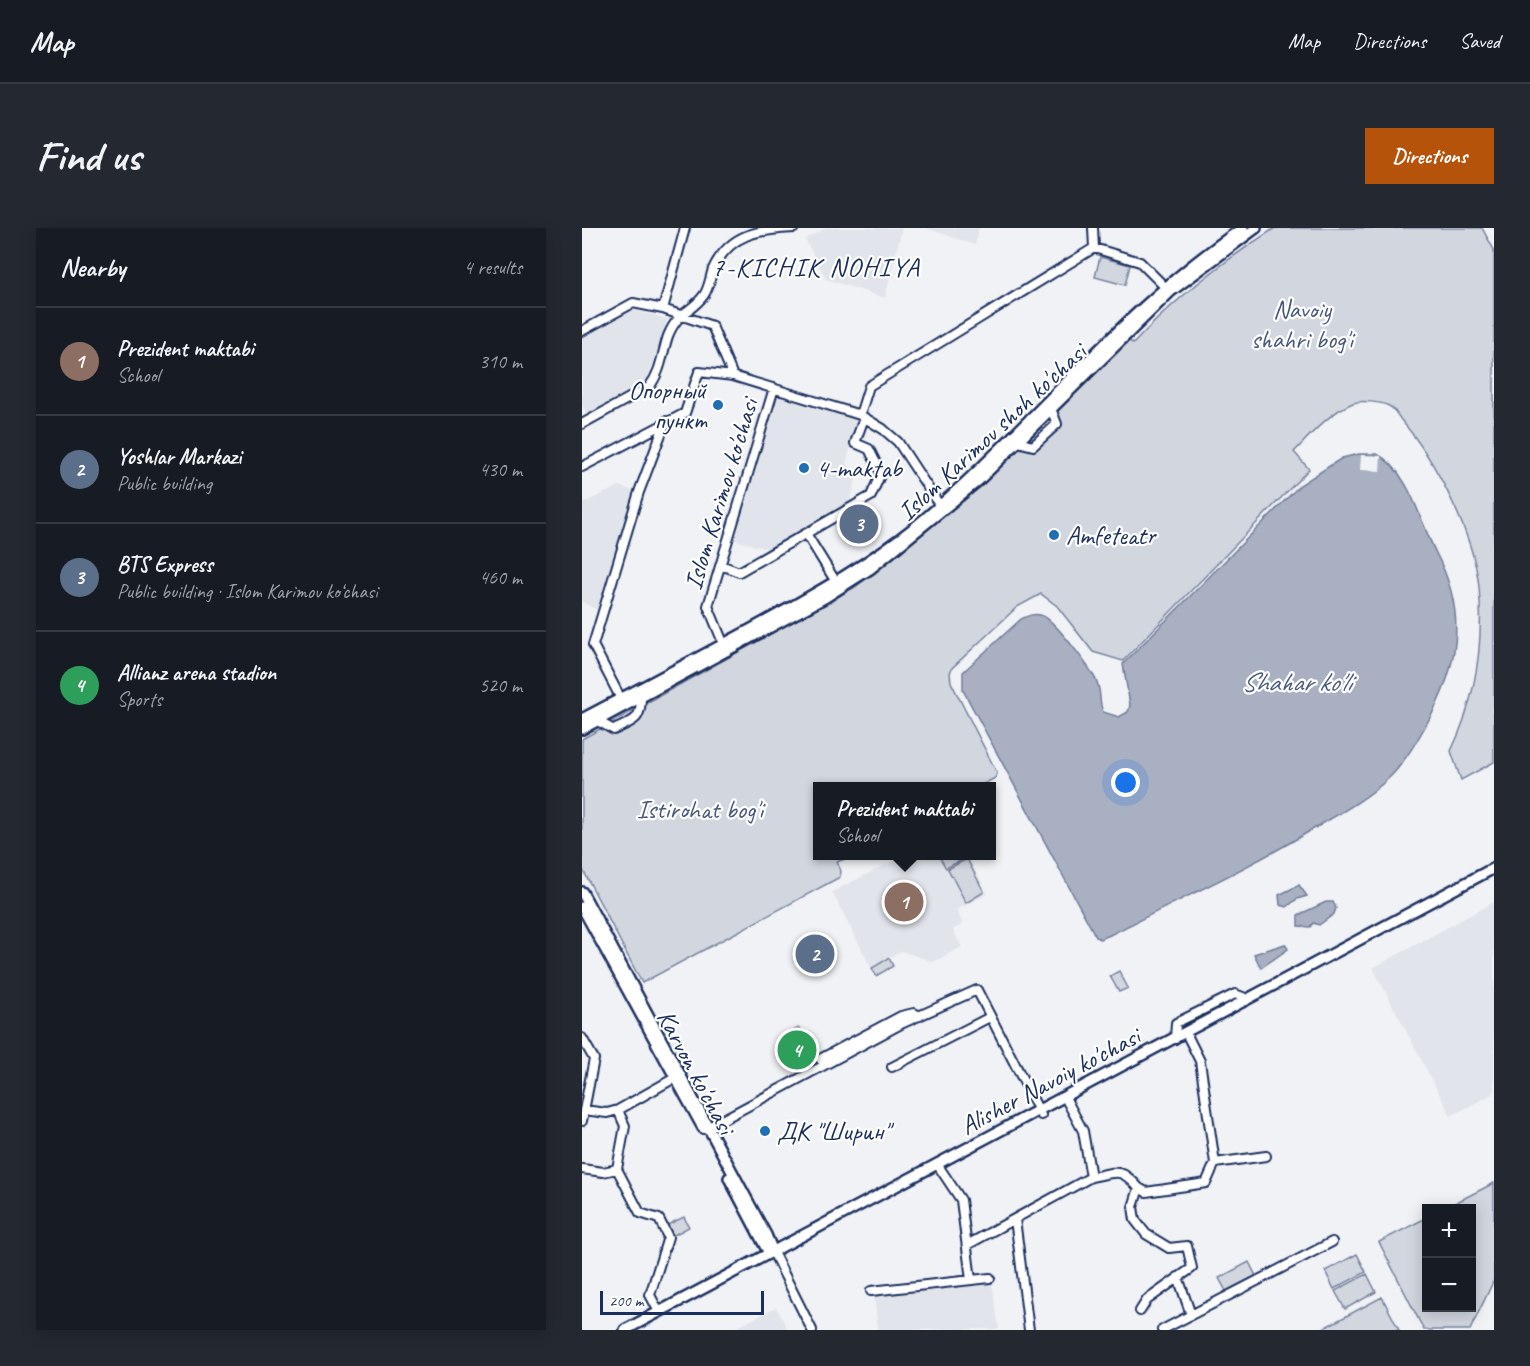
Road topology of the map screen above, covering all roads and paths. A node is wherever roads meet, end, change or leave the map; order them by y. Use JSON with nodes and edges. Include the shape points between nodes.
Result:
{"nodes":[{"id":1,"x":685,"y":228,"type":"edge"},
{"id":2,"x":794,"y":228,"type":"edge"},
{"id":3,"x":1093,"y":228,"type":"edge"},
{"id":4,"x":1242,"y":228,"type":"edge"},
{"id":5,"x":1256,"y":228,"type":"edge"},
{"id":6,"x":1094,"y":248,"type":"junction"},
{"id":7,"x":1168,"y":289,"type":"junction"},
{"id":8,"x":663,"y":309,"type":"junction"},
{"id":9,"x":680,"y":314,"type":"junction"},
{"id":10,"x":582,"y":332,"type":"edge"},
{"id":11,"x":733,"y":376,"type":"junction"},
{"id":12,"x":774,"y":388,"type":"junction"},
{"id":13,"x":1050,"y":406,"type":"junction"},
{"id":14,"x":862,"y":416,"type":"junction"},
{"id":15,"x":666,"y":421,"type":"junction"},
{"id":16,"x":582,"y":424,"type":"edge"},
{"id":17,"x":1013,"y":441,"type":"junction"},
{"id":18,"x":582,"y":467,"type":"edge"},
{"id":19,"x":941,"y":508,"type":"junction"},
{"id":20,"x":807,"y":534,"type":"junction"},
{"id":21,"x":721,"y":565,"type":"junction"},
{"id":22,"x":836,"y":582,"type":"junction"},
{"id":23,"x":723,"y":645,"type":"junction"},
{"id":24,"x":641,"y":697,"type":"junction"},
{"id":25,"x":621,"y":699,"type":"junction"},
{"id":26,"x":589,"y":719,"type":"edge"},
{"id":27,"x":582,"y":729,"type":"edge"},
{"id":28,"x":1494,"y":868,"type":"edge"},
{"id":29,"x":1494,"y":875,"type":"edge"},
{"id":30,"x":582,"y":892,"type":"edge"},
{"id":31,"x":582,"y":907,"type":"edge"},
{"id":32,"x":1308,"y":971,"type":"junction"},
{"id":33,"x":1275,"y":988,"type":"junction"},
{"id":34,"x":920,"y":1016,"type":"junction"},
{"id":35,"x":990,"y":1017,"type":"junction"},
{"id":36,"x":582,"y":1038,"type":"edge"},
{"id":37,"x":1182,"y":1038,"type":"junction"},
{"id":38,"x":820,"y":1059,"type":"dead end"},
{"id":39,"x":892,"y":1066,"type":"dead end"},
{"id":40,"x":678,"y":1076,"type":"junction"},
{"id":41,"x":1067,"y":1101,"type":"junction"},
{"id":42,"x":584,"y":1110,"type":"junction"},
{"id":43,"x":618,"y":1110,"type":"junction"},
{"id":44,"x":1040,"y":1112,"type":"junction"},
{"id":45,"x":582,"y":1121,"type":"edge"},
{"id":46,"x":706,"y":1128,"type":"junction"},
{"id":47,"x":1266,"y":1156,"type":"dead end"},
{"id":48,"x":1215,"y":1163,"type":"junction"},
{"id":49,"x":939,"y":1166,"type":"junction"},
{"id":50,"x":582,"y":1169,"type":"edge"},
{"id":51,"x":617,"y":1169,"type":"junction"},
{"id":52,"x":1091,"y":1177,"type":"junction"},
{"id":53,"x":1139,"y":1188,"type":"junction"},
{"id":54,"x":1015,"y":1219,"type":"junction"},
{"id":55,"x":1332,"y":1242,"type":"dead end"},
{"id":56,"x":967,"y":1245,"type":"junction"},
{"id":57,"x":772,"y":1256,"type":"junction"},
{"id":58,"x":1178,"y":1277,"type":"junction"},
{"id":59,"x":990,"y":1278,"type":"dead end"},
{"id":60,"x":971,"y":1280,"type":"junction"},
{"id":61,"x":871,"y":1291,"type":"dead end"},
{"id":62,"x":1140,"y":1311,"type":"dead end"},
{"id":63,"x":659,"y":1312,"type":"junction"},
{"id":64,"x":1191,"y":1315,"type":"junction"},
{"id":65,"x":625,"y":1330,"type":"edge"},
{"id":66,"x":636,"y":1330,"type":"edge"},
{"id":67,"x":812,"y":1330,"type":"edge"},
{"id":68,"x":1029,"y":1330,"type":"edge"},
{"id":69,"x":1162,"y":1330,"type":"edge"}],
"edges":[{"from":1,"to":8,"type":"street"},
{"from":2,"to":9,"type":"street","via":[[753,231],[729,246],[714,269],[705,294]]},
{"from":3,"to":6,"type":"street"},
{"from":4,"to":7,"type":"main road","name":"Islom Karimov shoh ko'chasi"},
{"from":5,"to":7,"type":"main road","name":"Islom Karimov shoh ko'chasi"},
{"from":6,"to":7,"type":"street","via":[[1140,262]]},
{"from":6,"to":14,"type":"street","via":[[869,386]]},
{"from":7,"to":13,"type":"main road","name":"Islom Karimov shoh ko'chasi"},
{"from":8,"to":9,"type":"street"},
{"from":8,"to":10,"type":"street","via":[[633,303]]},
{"from":9,"to":11,"type":"street","via":[[712,326]]},
{"from":9,"to":16,"type":"street","via":[[649,387]]},
{"from":11,"to":12,"type":"street"},
{"from":11,"to":15,"type":"street","via":[[699,372],[686,413]]},
{"from":12,"to":14,"type":"street"},
{"from":12,"to":21,"type":"street","name":"Islom Karimov ko'chasi"},
{"from":13,"to":17,"type":"main road","name":"Islom Karimov shoh ko'chasi"},
{"from":13,"to":17,"type":"street","via":[[1057,424],[1034,446]]},
{"from":14,"to":19,"type":"street","via":[[898,442]]},
{"from":14,"to":20,"type":"street","via":[[855,443],[869,449],[880,473],[871,496]]},
{"from":15,"to":18,"type":"street"},
{"from":15,"to":25,"type":"street","via":[[639,492],[593,645]]},
{"from":17,"to":19,"type":"main road","name":"Islom Karimov shoh ko'chasi"},
{"from":19,"to":22,"type":"main road","name":"Islom Karimov shoh ko'chasi"},
{"from":19,"to":24,"type":"main road","name":"Islom Karimov shoh ko'chasi","via":[[849,583]]},
{"from":20,"to":21,"type":"street","via":[[739,572]]},
{"from":20,"to":22,"type":"street"},
{"from":21,"to":23,"type":"street","name":"Islom Karimov ko'chasi","via":[[708,606]]},
{"from":22,"to":23,"type":"main road","name":"Islom Karimov shoh ko'chasi"},
{"from":23,"to":25,"type":"main road","name":"Islom Karimov shoh ko'chasi"},
{"from":24,"to":26,"type":"main road","name":"Islom Karimov shoh ko'chasi"},
{"from":24,"to":26,"type":"street","via":[[638,718],[614,730]]},
{"from":25,"to":26,"type":"main road","name":"Islom Karimov shoh ko'chasi"},
{"from":26,"to":27,"type":"main road","name":"Islom Karimov shoh ko'chasi"},
{"from":28,"to":32,"type":"main road","name":"Alisher Navoiy ko'chasi"},
{"from":29,"to":32,"type":"main road","name":"Alisher Navoiy ko'chasi"},
{"from":30,"to":40,"type":"main road"},
{"from":31,"to":40,"type":"main road","name":"Karvon ko'chasi"},
{"from":32,"to":33,"type":"main road","name":"Alisher Navoiy ko'chasi"},
{"from":33,"to":37,"type":"main road","name":"Alisher Navoiy ko'chasi"},
{"from":33,"to":37,"type":"main road","name":"Alisher Navoiy ko'chasi"},
{"from":34,"to":35,"type":"street","via":[[977,990]]},
{"from":34,"to":38,"type":"street","via":[[901,1016]]},
{"from":34,"to":46,"type":"street"},
{"from":35,"to":39,"type":"street"},
{"from":35,"to":44,"type":"street"},
{"from":36,"to":42,"type":"street","via":[[594,1059]]},
{"from":37,"to":41,"type":"main road","name":"Alisher Navoiy ko'chasi"},
{"from":37,"to":44,"type":"main road","name":"Alisher Navoiy ko'chasi"},
{"from":37,"to":48,"type":"street","via":[[1200,1061]]},
{"from":40,"to":43,"type":"street"},
{"from":40,"to":46,"type":"main road","name":"Karvon ko'chasi"},
{"from":41,"to":44,"type":"main road","name":"Alisher Navoiy ko'chasi"},
{"from":41,"to":52,"type":"street","via":[[1083,1131]]},
{"from":42,"to":43,"type":"street"},
{"from":42,"to":45,"type":"street"},
{"from":43,"to":51,"type":"street","via":[[625,1126]]},
{"from":44,"to":49,"type":"main road","name":"Alisher Navoiy ko'chasi"},
{"from":46,"to":57,"type":"main road","name":"Karvon ko'chasi"},
{"from":47,"to":48,"type":"street"},
{"from":48,"to":53,"type":"street","via":[[1206,1183],[1146,1192]]},
{"from":49,"to":56,"type":"street","via":[[961,1200]]},
{"from":49,"to":57,"type":"main road","name":"Alisher Navoiy ko'chasi"},
{"from":50,"to":51,"type":"street"},
{"from":51,"to":63,"type":"street","via":[[640,1213],[659,1219],[668,1237],[650,1295]]},
{"from":52,"to":53,"type":"street","via":[[1120,1171]]},
{"from":52,"to":54,"type":"street"},
{"from":53,"to":58,"type":"street","via":[[1133,1207],[1135,1220],[1146,1234],[1168,1248],[1186,1246],[1192,1268]]},
{"from":54,"to":56,"type":"street"},
{"from":54,"to":68,"type":"street"},
{"from":55,"to":64,"type":"street"},
{"from":56,"to":60,"type":"street"},
{"from":57,"to":63,"type":"main road","name":"Alisher Navoiy ko'chasi"},
{"from":57,"to":66,"type":"main road","name":"Alisher Navoiy ko'chasi"},
{"from":57,"to":67,"type":"street"},
{"from":58,"to":62,"type":"street","via":[[1147,1300]]},
{"from":58,"to":64,"type":"street"},
{"from":59,"to":60,"type":"street"},
{"from":60,"to":61,"type":"street"},
{"from":63,"to":65,"type":"main road","name":"Alisher Navoiy ko'chasi"},
{"from":64,"to":69,"type":"street"}]}
